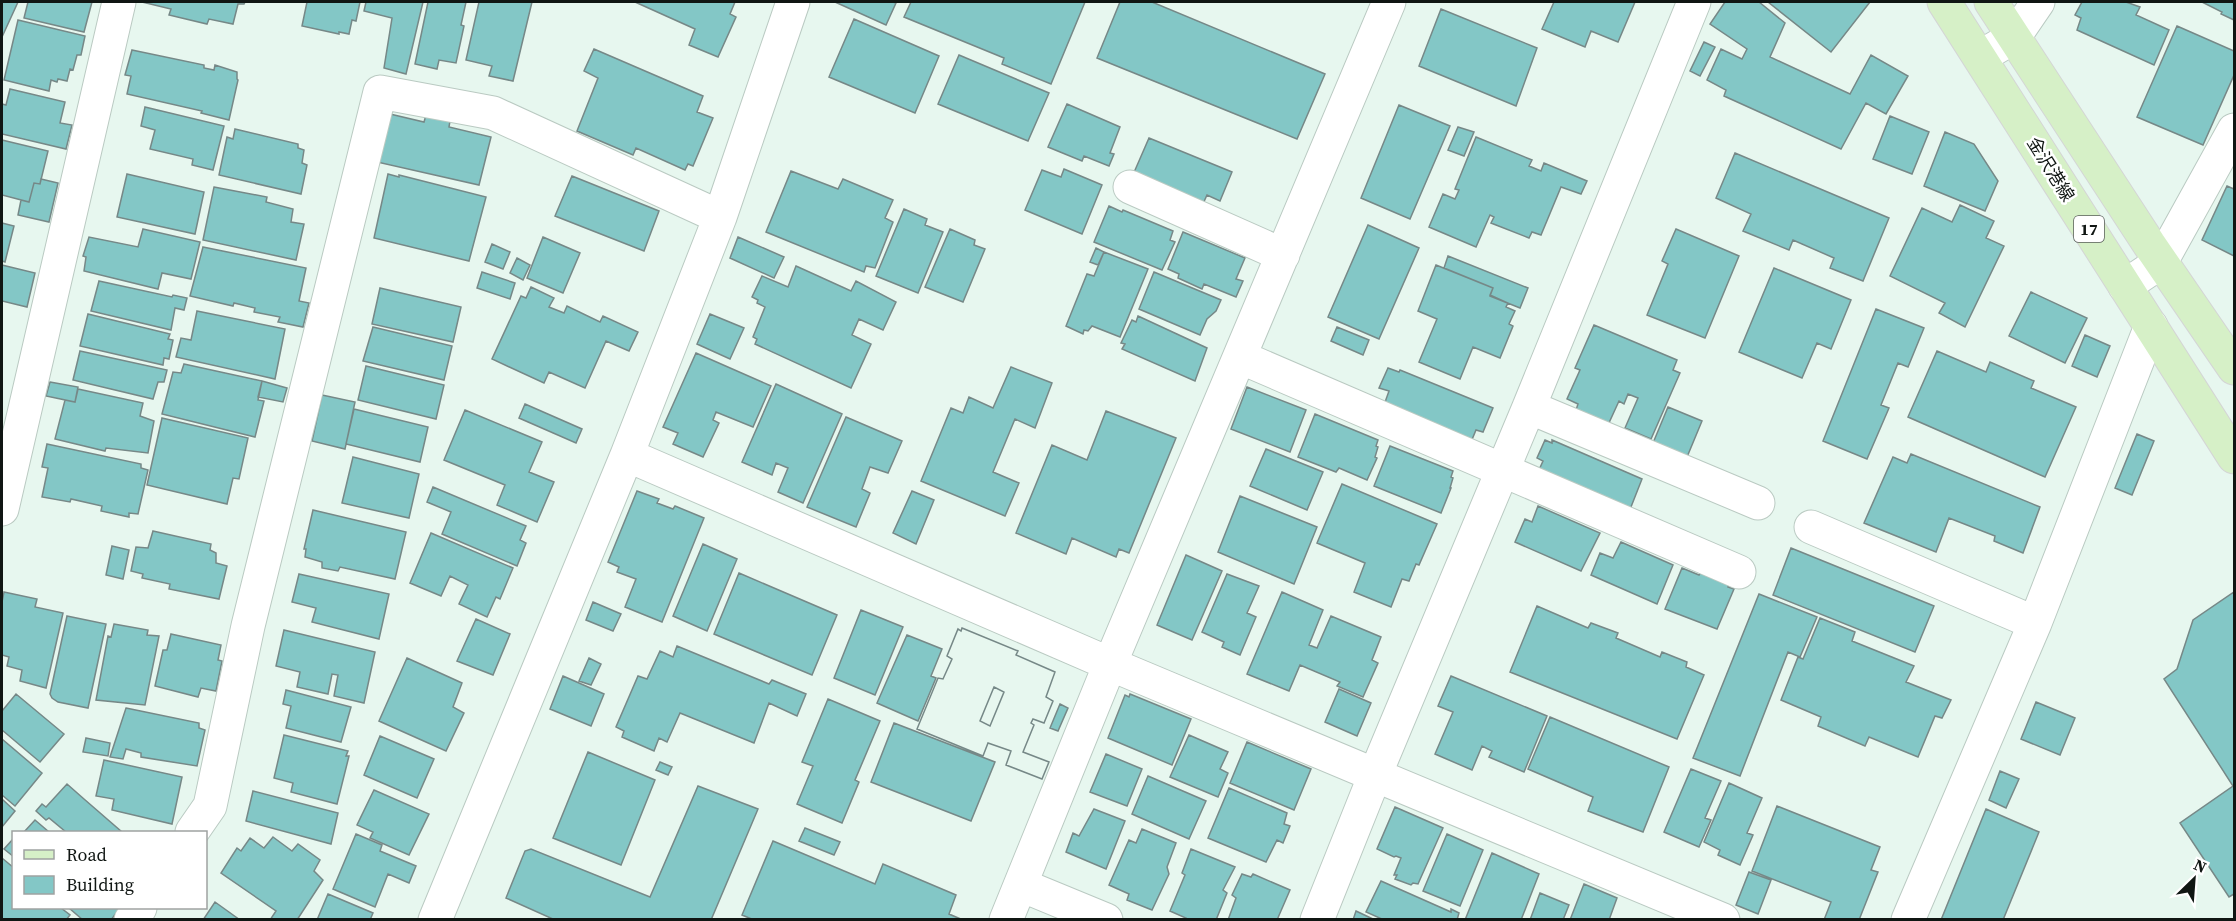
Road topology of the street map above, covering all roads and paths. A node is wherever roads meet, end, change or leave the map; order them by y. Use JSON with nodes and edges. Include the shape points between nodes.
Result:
{"nodes":[{"id":1,"x":119,"y":2,"type":"edge"},
{"id":2,"x":793,"y":2,"type":"edge"},
{"id":3,"x":1389,"y":2,"type":"edge"},
{"id":4,"x":1694,"y":2,"type":"edge"},
{"id":5,"x":1944,"y":2,"type":"edge"},
{"id":6,"x":1991,"y":2,"type":"edge"},
{"id":7,"x":2038,"y":2,"type":"edge"},
{"id":8,"x":2014,"y":37,"type":"junction"},
{"id":9,"x":1980,"y":57,"type":"junction"},
{"id":10,"x":2235,"y":130,"type":"edge"},
{"id":11,"x":1130,"y":187,"type":"dead end"},
{"id":12,"x":720,"y":217,"type":"junction"},
{"id":13,"x":1283,"y":255,"type":"junction"},
{"id":14,"x":2161,"y":262,"type":"junction"},
{"id":15,"x":2125,"y":286,"type":"junction"},
{"id":16,"x":2151,"y":326,"type":"junction"},
{"id":17,"x":1240,"y":357,"type":"junction"},
{"id":18,"x":2235,"y":368,"type":"edge"},
{"id":19,"x":1529,"y":407,"type":"junction"},
{"id":20,"x":627,"y":455,"type":"junction"},
{"id":21,"x":2235,"y":457,"type":"edge"},
{"id":22,"x":1502,"y":471,"type":"junction"},
{"id":23,"x":4,"y":491,"type":"edge"},
{"id":24,"x":1758,"y":503,"type":"dead end"},
{"id":25,"x":1811,"y":527,"type":"dead end"},
{"id":26,"x":1739,"y":572,"type":"dead end"},
{"id":27,"x":2035,"y":623,"type":"junction"},
{"id":28,"x":1110,"y":664,"type":"junction"},
{"id":29,"x":1375,"y":775,"type":"junction"},
{"id":30,"x":193,"y":831,"type":"edge"},
{"id":31,"x":1021,"y":885,"type":"junction"},
{"id":32,"x":435,"y":920,"type":"edge"},
{"id":33,"x":1006,"y":920,"type":"edge"},
{"id":34,"x":1106,"y":920,"type":"edge"},
{"id":35,"x":1317,"y":920,"type":"edge"},
{"id":36,"x":1723,"y":920,"type":"edge"},
{"id":37,"x":1908,"y":920,"type":"edge"}],
"edges":[{"from":1,"to":23,"type":"street"},
{"from":2,"to":12,"type":"street"},
{"from":3,"to":13,"type":"street"},
{"from":4,"to":19,"type":"street"},
{"from":5,"to":9,"type":"main road","name":"金沢港線","number":"17"},
{"from":6,"to":8,"type":"main road","number":"17"},
{"from":7,"to":8,"type":"street"},
{"from":8,"to":9,"type":"street"},
{"from":8,"to":14,"type":"main road","number":"17"},
{"from":9,"to":15,"type":"main road","name":"金沢港線","number":"17"},
{"from":10,"to":14,"type":"street"},
{"from":11,"to":13,"type":"street"},
{"from":12,"to":20,"type":"street"},
{"from":12,"to":30,"type":"street","via":[[493,113],[380,92],[248,626],[210,806]]},
{"from":13,"to":17,"type":"street"},
{"from":14,"to":15,"type":"street"},
{"from":14,"to":18,"type":"main road","number":"17"},
{"from":15,"to":16,"type":"main road","name":"金沢港線","number":"17"},
{"from":16,"to":21,"type":"main road","name":"金沢港線","number":"17"},
{"from":16,"to":27,"type":"street"},
{"from":17,"to":22,"type":"street"},
{"from":17,"to":28,"type":"street"},
{"from":19,"to":22,"type":"street"},
{"from":19,"to":24,"type":"street"},
{"from":20,"to":28,"type":"street"},
{"from":20,"to":32,"type":"street"},
{"from":22,"to":26,"type":"street"},
{"from":22,"to":29,"type":"street"},
{"from":25,"to":27,"type":"street"},
{"from":27,"to":37,"type":"street"},
{"from":28,"to":29,"type":"street"},
{"from":28,"to":31,"type":"street"},
{"from":29,"to":35,"type":"street"},
{"from":29,"to":36,"type":"street"},
{"from":31,"to":33,"type":"street"},
{"from":31,"to":34,"type":"street"}]}
